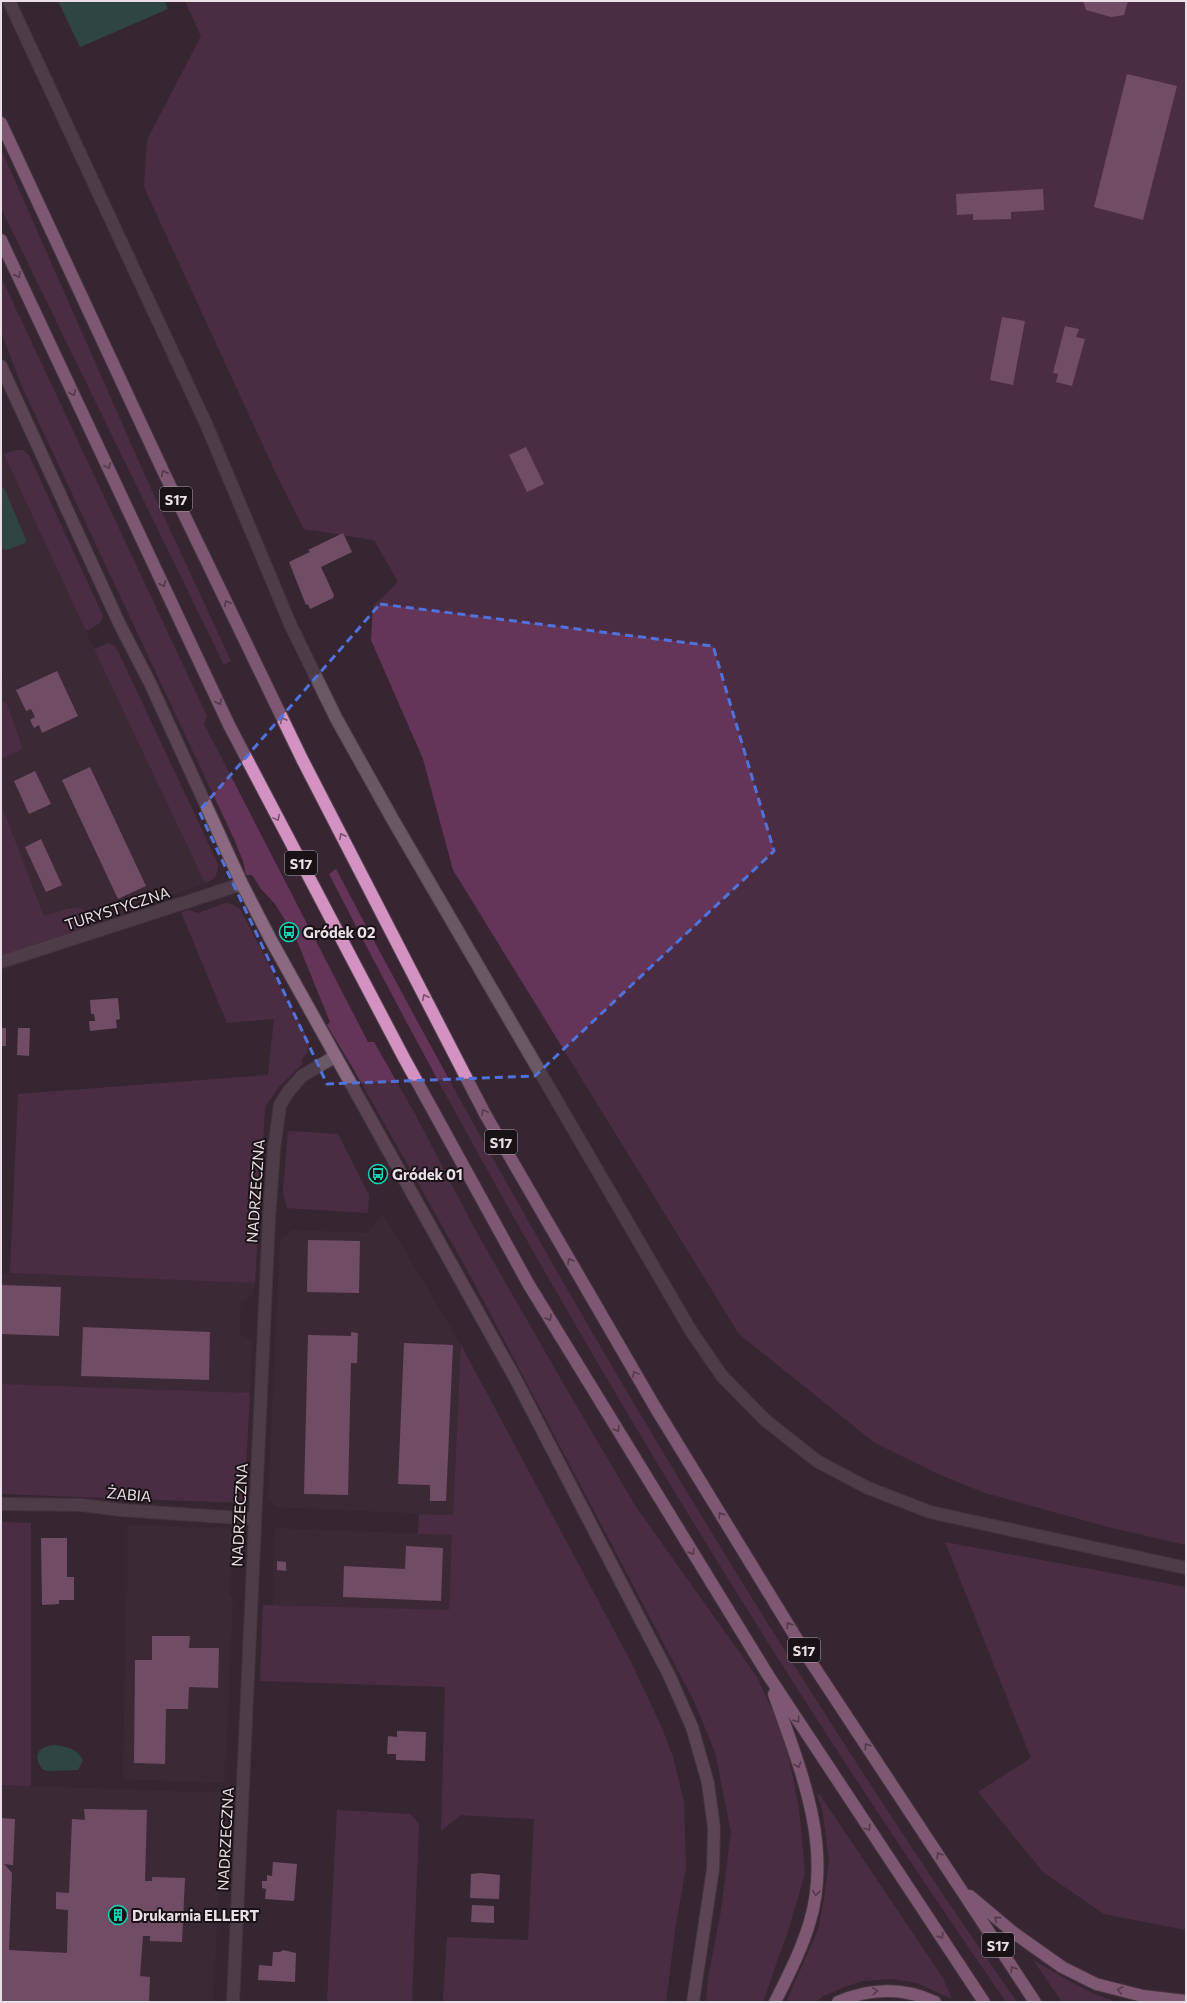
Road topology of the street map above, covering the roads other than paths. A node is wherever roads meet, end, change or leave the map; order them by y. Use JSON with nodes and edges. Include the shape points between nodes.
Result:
{"nodes":[{"id":1,"x":9,"y":1,"type":"edge"},
{"id":2,"x":1,"y":123,"type":"edge"},
{"id":3,"x":1,"y":240,"type":"edge"},
{"id":4,"x":1,"y":366,"type":"edge"},
{"id":5,"x":242,"y":884,"type":"junction"},
{"id":6,"x":1,"y":962,"type":"edge"},
{"id":7,"x":334,"y":1057,"type":"junction"},
{"id":8,"x":1,"y":1504,"type":"edge"},
{"id":9,"x":254,"y":1519,"type":"junction"},
{"id":10,"x":1186,"y":1568,"type":"edge"},
{"id":11,"x":768,"y":1675,"type":"junction"},
{"id":12,"x":960,"y":1887,"type":"junction"},
{"id":13,"x":1186,"y":2001,"type":"edge"},
{"id":14,"x":233,"y":2002,"type":"edge"},
{"id":15,"x":693,"y":2002,"type":"edge"},
{"id":16,"x":775,"y":2002,"type":"edge"},
{"id":17,"x":838,"y":2002,"type":"edge"},
{"id":18,"x":935,"y":2002,"type":"edge"},
{"id":19,"x":984,"y":2002,"type":"edge"},
{"id":20,"x":1035,"y":2002,"type":"edge"}],
"edges":[{"from":1,"to":10,"type":"street","via":[[207,426],[291,626],[336,718],[687,1324],[722,1376],[765,1420],[817,1461],[868,1488],[930,1512]]},
{"from":12,"to":2,"type":"highway","number":"S17","one_way":true,"via":[[799,1642],[655,1407],[485,1114],[302,759],[164,473]]},
{"from":3,"to":11,"type":"highway","number":"S17","one_way":true,"via":[[230,725],[404,1058],[529,1285]]},
{"from":4,"to":5,"type":"street"},
{"from":5,"to":6,"type":"street","name":"TURYSTYCZNA"},
{"from":5,"to":7,"type":"street"},
{"from":7,"to":9,"type":"street","name":"NADRZECZNA","via":[[312,1069],[296,1082],[284,1098],[278,1112],[269,1206]]},
{"from":7,"to":15,"type":"street","via":[[514,1378],[675,1687],[692,1727],[708,1784],[714,1828],[712,1869]]},
{"from":8,"to":9,"type":"street","name":"ŻABIA","via":[[82,1505]]},
{"from":9,"to":14,"type":"street","name":"NADRZECZNA"},
{"from":11,"to":16,"type":"highway","one_way":true,"via":[[808,1793],[817,1862],[815,1901],[810,1920],[804,1940]]},
{"from":11,"to":19,"type":"highway","number":"S17","one_way":true},
{"from":13,"to":12,"type":"highway","one_way":true,"via":[[1143,1996],[1096,1984],[1062,1967],[1014,1933]]},
{"from":20,"to":12,"type":"highway","number":"S17","one_way":true},
{"from":17,"to":18,"type":"highway","one_way":true,"via":[[852,1995],[889,1991],[923,1997]]}]}
